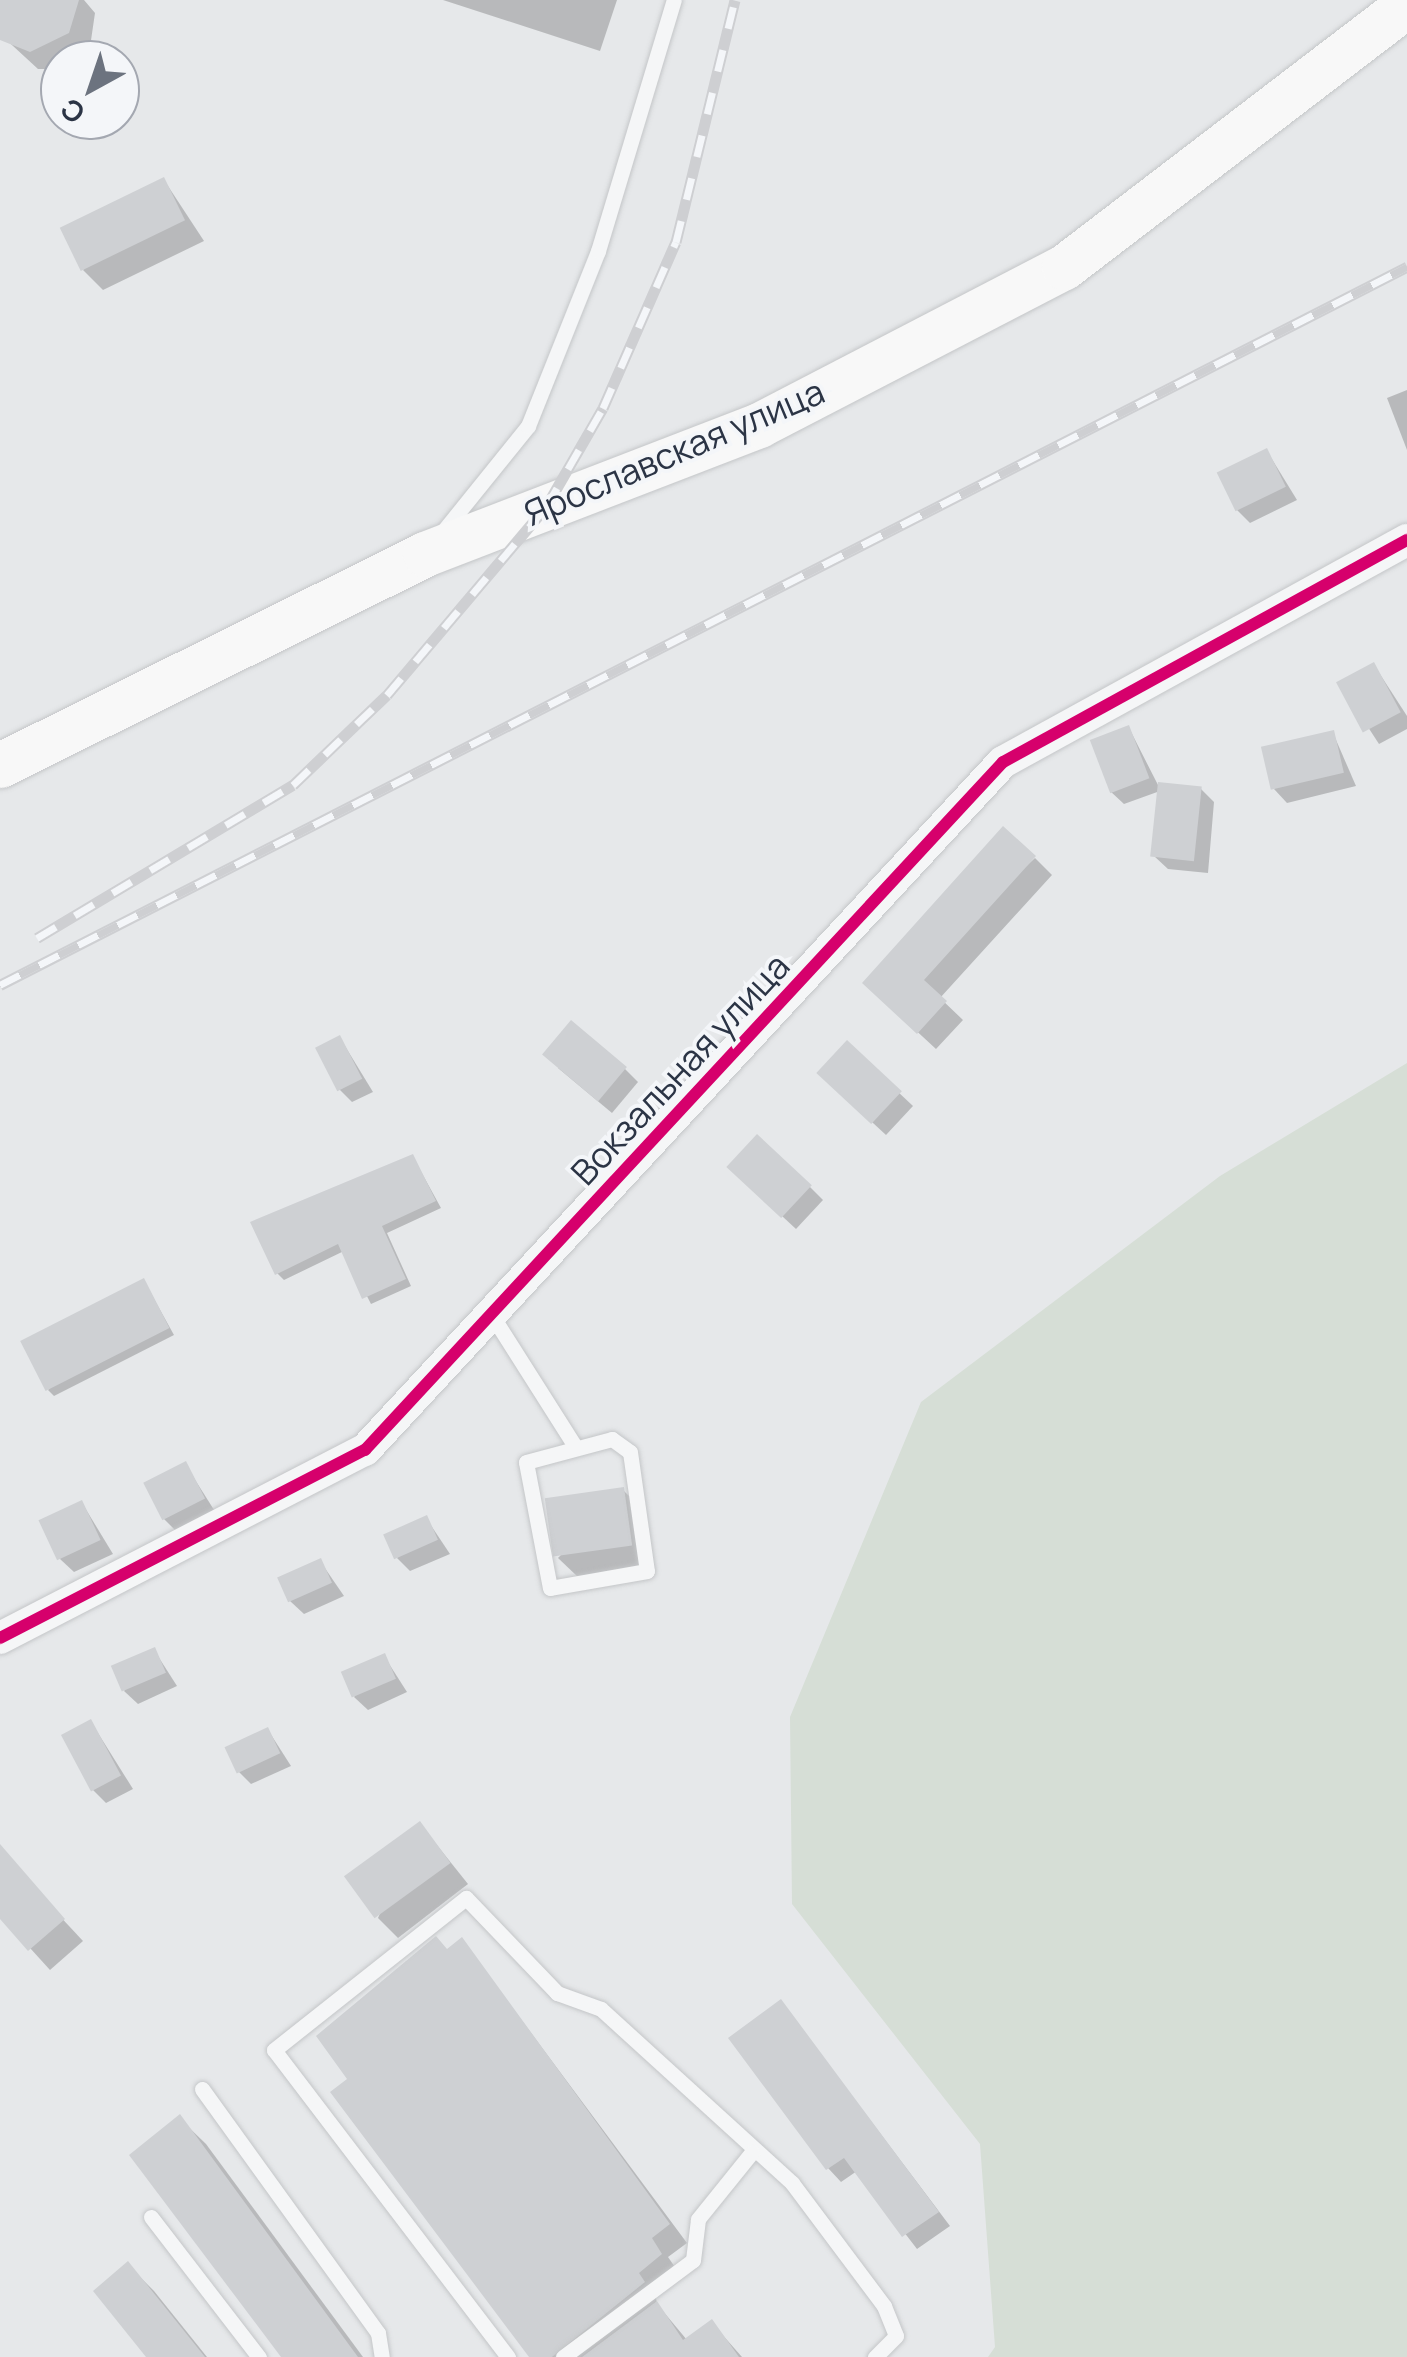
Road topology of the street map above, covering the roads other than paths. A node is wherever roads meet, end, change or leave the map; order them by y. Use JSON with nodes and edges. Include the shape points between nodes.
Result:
{"nodes":[{"id":1,"x":674,"y":0,"type":"edge"},
{"id":2,"x":1407,"y":5,"type":"edge"},
{"id":3,"x":1407,"y":540,"type":"edge"},
{"id":4,"x":425,"y":554,"type":"junction"},
{"id":5,"x":0,"y":765,"type":"edge"},
{"id":6,"x":493,"y":1317,"type":"junction"},
{"id":7,"x":575,"y":1446,"type":"junction"},
{"id":8,"x":0,"y":1638,"type":"edge"},
{"id":9,"x":202,"y":2088,"type":"dead end"},
{"id":10,"x":752,"y":2152,"type":"junction"},
{"id":11,"x":150,"y":2216,"type":"dead end"},
{"id":12,"x":259,"y":2357,"type":"edge"},
{"id":13,"x":382,"y":2357,"type":"edge"},
{"id":14,"x":508,"y":2357,"type":"edge"},
{"id":15,"x":564,"y":2357,"type":"edge"},
{"id":16,"x":875,"y":2357,"type":"edge"}],
"edges":[{"from":1,"to":4,"type":"lane","via":[[598,252],[528,426]]},
{"from":2,"to":4,"type":"main road","name":"Ярославская улица","via":[[1064,267],[758,426]]},
{"from":3,"to":6,"type":"street","name":"Вокзальная улица","via":[[1003,762]]},
{"from":4,"to":5,"type":"main road","name":"Ярославская улица"},
{"from":6,"to":7,"type":"lane"},
{"from":6,"to":8,"type":"street","name":"Вокзальная улица","via":[[364,1450]]},
{"from":7,"to":7,"type":"lane","via":[[612,1439],[630,1452],[650,1560],[638,1576],[562,1590],[543,1578],[524,1474],[535,1453]]},
{"from":9,"to":13,"type":"lane","via":[[378,2332]]},
{"from":10,"to":14,"type":"lane","via":[[601,2009],[557,1993],[466,1898],[274,2050]]},
{"from":10,"to":15,"type":"lane","via":[[698,2219],[693,2260]]},
{"from":10,"to":16,"type":"lane","via":[[792,2183],[870,2276],[896,2336]]},
{"from":11,"to":12,"type":"lane"}]}
